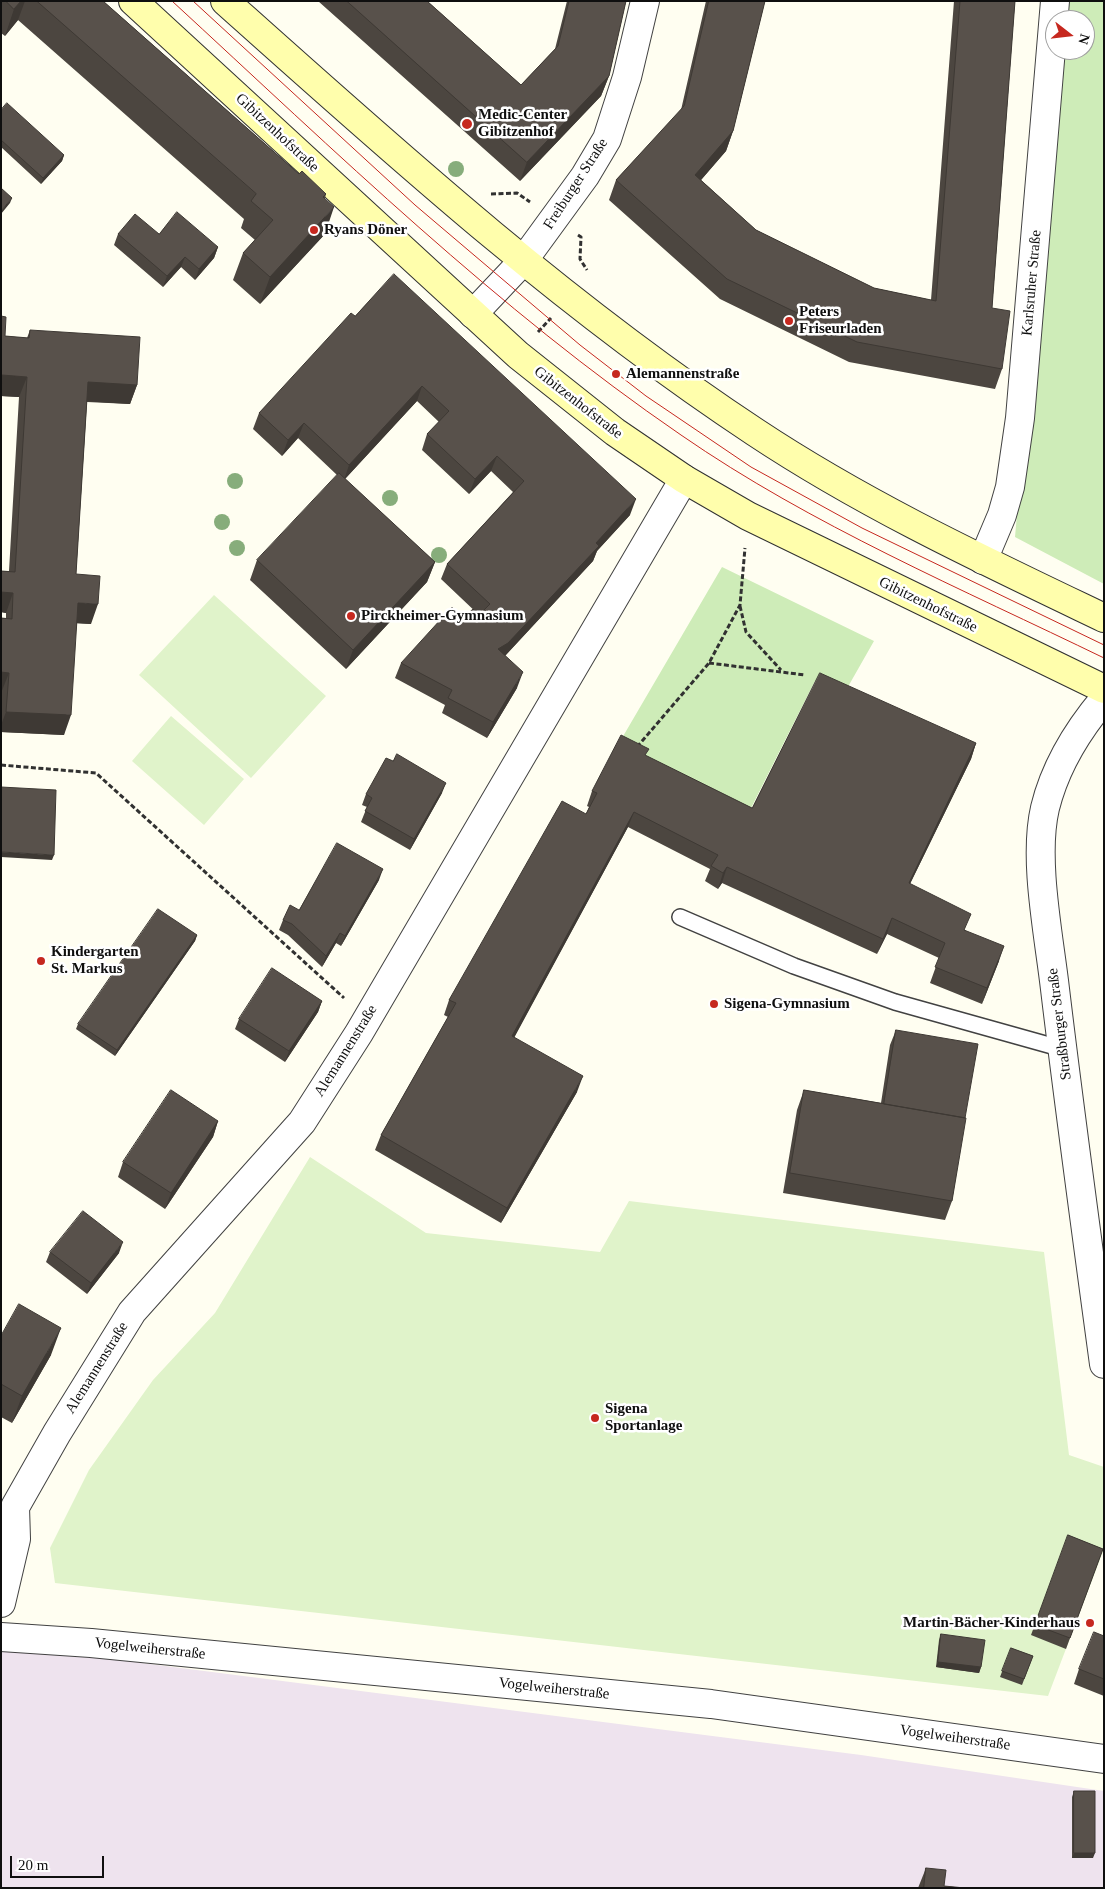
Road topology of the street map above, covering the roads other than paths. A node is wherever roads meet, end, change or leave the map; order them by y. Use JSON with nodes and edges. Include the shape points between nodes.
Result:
{"nodes":[{"id":1,"x":133,"y":1,"type":"edge"},
{"id":2,"x":225,"y":1,"type":"edge"},
{"id":3,"x":645,"y":1,"type":"edge"},
{"id":4,"x":1055,"y":1,"type":"edge"},
{"id":5,"x":523,"y":261,"type":"junction"},
{"id":6,"x":473,"y":314,"type":"junction"},
{"id":7,"x":684,"y":479,"type":"junction"},
{"id":8,"x":983,"y":560,"type":"junction"},
{"id":9,"x":1104,"y":618,"type":"edge"},
{"id":10,"x":1104,"y":689,"type":"edge"},
{"id":11,"x":1104,"y":699,"type":"edge"},
{"id":12,"x":680,"y":917,"type":"dead end"},
{"id":13,"x":1063,"y":1049,"type":"junction"},
{"id":14,"x":1104,"y":1364,"type":"edge"},
{"id":15,"x":1,"y":1603,"type":"edge"},
{"id":16,"x":1,"y":1637,"type":"edge"},
{"id":17,"x":1104,"y":1758,"type":"edge"}],
"edges":[{"from":1,"to":6,"type":"main road","name":"Gibitzenhofstraße"},
{"from":2,"to":5,"type":"main road"},
{"from":3,"to":5,"type":"street","name":"Freiburger Straße","via":[[627,76],[607,139],[585,176]]},
{"from":4,"to":8,"type":"street","name":"Karlsruher Straße","via":[[1020,418],[1010,487]]},
{"from":5,"to":6,"type":"street","name":"Freiburger Straße"},
{"from":5,"to":8,"type":"main road","via":[[674,376],[756,433],[879,506]]},
{"from":6,"to":7,"type":"main road","name":"Gibitzenhofstraße","via":[[588,412]]},
{"from":7,"to":10,"type":"main road","name":"Gibitzenhofstraße","via":[[748,516]]},
{"from":7,"to":15,"type":"street","name":"Alemannenstraße","via":[[367,1019],[302,1122],[132,1312],[57,1433],[15,1508],[16,1539]]},
{"from":8,"to":9,"type":"main road"},
{"from":11,"to":13,"type":"street","name":"Straßburger Straße","via":[[1072,741],[1045,809],[1043,882]]},
{"from":12,"to":13,"type":"lane","via":[[794,966],[895,1002]]},
{"from":13,"to":14,"type":"street","name":"Straßburger Straße"},
{"from":16,"to":17,"type":"street","name":"Vogelweiherstraße","via":[[711,1704]]}]}
